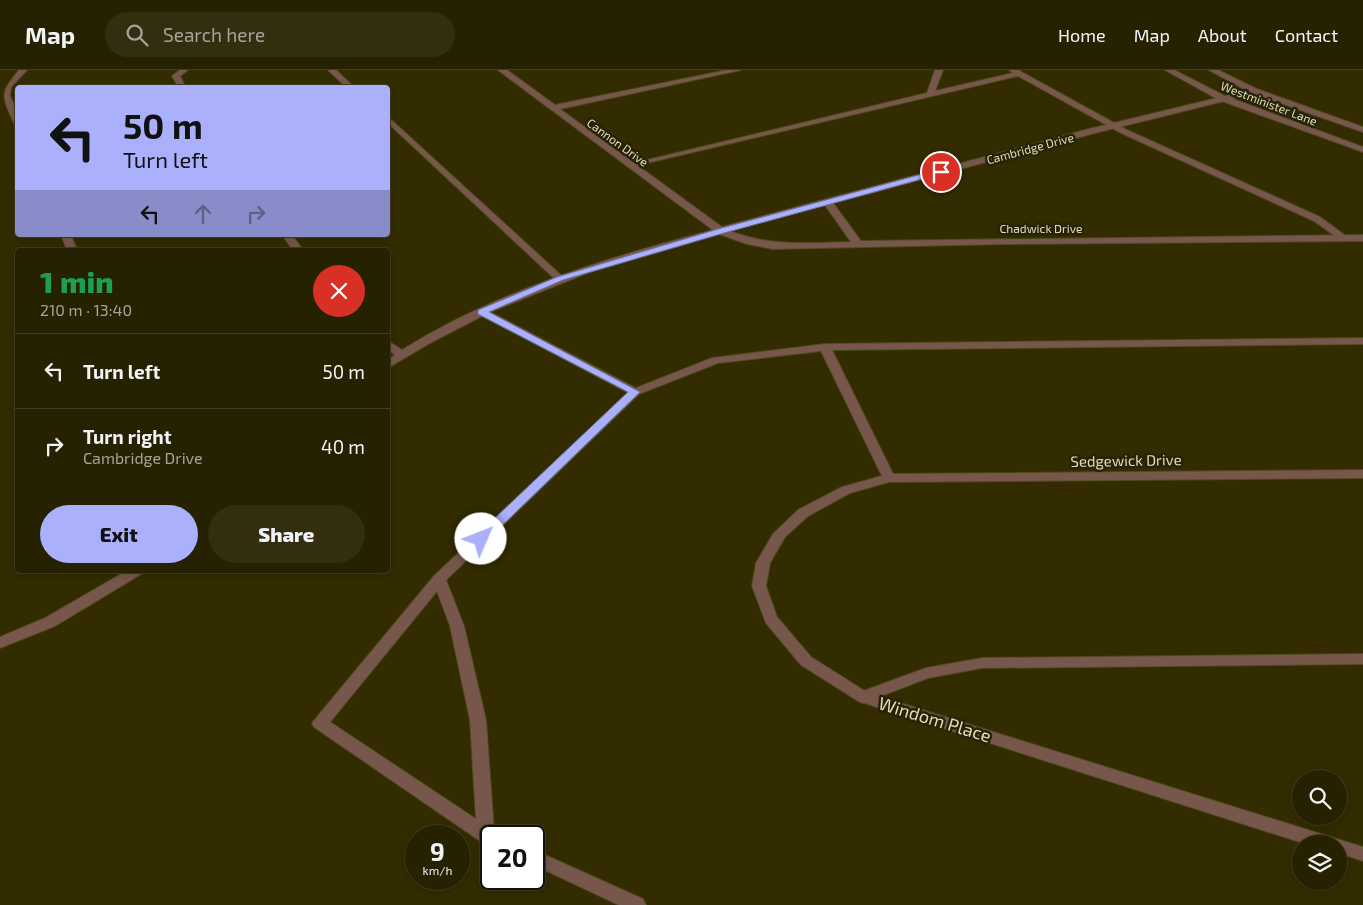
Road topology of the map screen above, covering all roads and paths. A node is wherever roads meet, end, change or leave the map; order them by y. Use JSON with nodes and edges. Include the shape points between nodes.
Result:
{"nodes":[{"id":1,"x":23,"y":70,"type":"edge"},
{"id":2,"x":184,"y":70,"type":"edge"},
{"id":3,"x":332,"y":70,"type":"edge"},
{"id":4,"x":502,"y":70,"type":"edge"},
{"id":5,"x":737,"y":70,"type":"edge"},
{"id":6,"x":939,"y":70,"type":"edge"},
{"id":7,"x":1169,"y":70,"type":"edge"},
{"id":8,"x":1213,"y":70,"type":"edge"},
{"id":9,"x":1015,"y":72,"type":"edge"},
{"id":10,"x":181,"y":85,"type":"edge"},
{"id":11,"x":349,"y":85,"type":"edge"},
{"id":12,"x":1254,"y":91,"type":"junction"},
{"id":13,"x":931,"y":94,"type":"junction"},
{"id":14,"x":1222,"y":98,"type":"junction"},
{"id":15,"x":552,"y":108,"type":"junction"},
{"id":16,"x":15,"y":116,"type":"edge"},
{"id":17,"x":390,"y":121,"type":"edge"},
{"id":18,"x":1112,"y":126,"type":"junction"},
{"id":19,"x":1363,"y":130,"type":"edge"},
{"id":20,"x":1363,"y":150,"type":"edge"},
{"id":21,"x":630,"y":165,"type":"junction"},
{"id":22,"x":827,"y":202,"type":"junction"},
{"id":23,"x":721,"y":231,"type":"junction"},
{"id":24,"x":288,"y":237,"type":"edge"},
{"id":25,"x":1363,"y":238,"type":"edge"},
{"id":26,"x":1345,"y":239,"type":"junction"},
{"id":27,"x":858,"y":244,"type":"junction"},
{"id":28,"x":297,"y":248,"type":"edge"},
{"id":29,"x":560,"y":278,"type":"junction"},
{"id":30,"x":481,"y":312,"type":"junction"},
{"id":31,"x":1363,"y":341,"type":"edge"},
{"id":32,"x":390,"y":346,"type":"edge"},
{"id":33,"x":825,"y":347,"type":"junction"},
{"id":34,"x":401,"y":354,"type":"junction"},
{"id":35,"x":390,"y":363,"type":"edge"},
{"id":36,"x":635,"y":392,"type":"junction"},
{"id":37,"x":1363,"y":474,"type":"edge"},
{"id":38,"x":889,"y":478,"type":"junction"},
{"id":39,"x":133,"y":573,"type":"edge"},
{"id":40,"x":439,"y":579,"type":"junction"},
{"id":41,"x":0,"y":642,"type":"edge"},
{"id":42,"x":1363,"y":659,"type":"edge"},
{"id":43,"x":863,"y":696,"type":"junction"},
{"id":44,"x":488,"y":825,"type":"edge"},
{"id":45,"x":480,"y":831,"type":"edge"},
{"id":46,"x":1302,"y":835,"type":"edge"},
{"id":47,"x":1347,"y":849,"type":"edge"},
{"id":48,"x":1363,"y":854,"type":"edge"},
{"id":49,"x":545,"y":863,"type":"edge"},
{"id":50,"x":637,"y":905,"type":"edge"}],
"edges":[{"from":1,"to":16,"type":"street","via":[[7,86],[6,96]]},
{"from":2,"to":10,"type":"street","via":[[176,76]]},
{"from":3,"to":11,"type":"street"},
{"from":4,"to":15,"type":"street","name":"Cannon Drive"},
{"from":5,"to":15,"type":"street"},
{"from":6,"to":13,"type":"street"},
{"from":7,"to":14,"type":"street","name":"Westminister Lane"},
{"from":8,"to":12,"type":"street","name":"Westminister Lane"},
{"from":9,"to":13,"type":"street"},
{"from":9,"to":18,"type":"street"},
{"from":12,"to":14,"type":"street","name":"Cambridge Drive"},
{"from":12,"to":19,"type":"street","name":"Westminister Lane"},
{"from":13,"to":21,"type":"street"},
{"from":14,"to":18,"type":"street","name":"Cambridge Drive"},
{"from":14,"to":20,"type":"street","name":"Westminister Lane"},
{"from":15,"to":21,"type":"street","name":"Cannon Drive"},
{"from":17,"to":29,"type":"street"},
{"from":18,"to":22,"type":"street","name":"Cambridge Drive"},
{"from":18,"to":26,"type":"street","via":[[1316,218]]},
{"from":21,"to":23,"type":"street","name":"Cannon Drive"},
{"from":22,"to":23,"type":"street","name":"Cambridge Drive"},
{"from":22,"to":27,"type":"street"},
{"from":23,"to":27,"type":"street","name":"Chadwick Drive","via":[[750,242],[773,246]]},
{"from":23,"to":29,"type":"street","name":"Cambridge Drive"},
{"from":24,"to":28,"type":"street"},
{"from":25,"to":26,"type":"street","name":"Chadwick Drive"},
{"from":26,"to":27,"type":"street","name":"Chadwick Drive"},
{"from":29,"to":30,"type":"street","name":"Cambridge Drive"},
{"from":30,"to":34,"type":"street","name":"Cambridge Drive"},
{"from":30,"to":36,"type":"street"},
{"from":31,"to":33,"type":"street"},
{"from":32,"to":34,"type":"street"},
{"from":33,"to":36,"type":"street","via":[[716,360]]},
{"from":33,"to":38,"type":"street"},
{"from":34,"to":35,"type":"street","name":"Cambridge Drive"},
{"from":36,"to":40,"type":"street"},
{"from":37,"to":38,"type":"street","name":"Sedgewick Drive"},
{"from":38,"to":43,"type":"street","name":"Windom Place","via":[[846,490],[803,513],[780,534],[763,563],[759,586],[771,619],[806,661]]},
{"from":39,"to":41,"type":"street","via":[[50,622]]},
{"from":40,"to":44,"type":"street","via":[[458,626],[478,720]]},
{"from":40,"to":45,"type":"street","via":[[320,723]]},
{"from":42,"to":43,"type":"street","via":[[982,663],[926,672]]},
{"from":43,"to":46,"type":"street","name":"Windom Place"},
{"from":47,"to":48,"type":"street"},
{"from":49,"to":50,"type":"street"}]}
